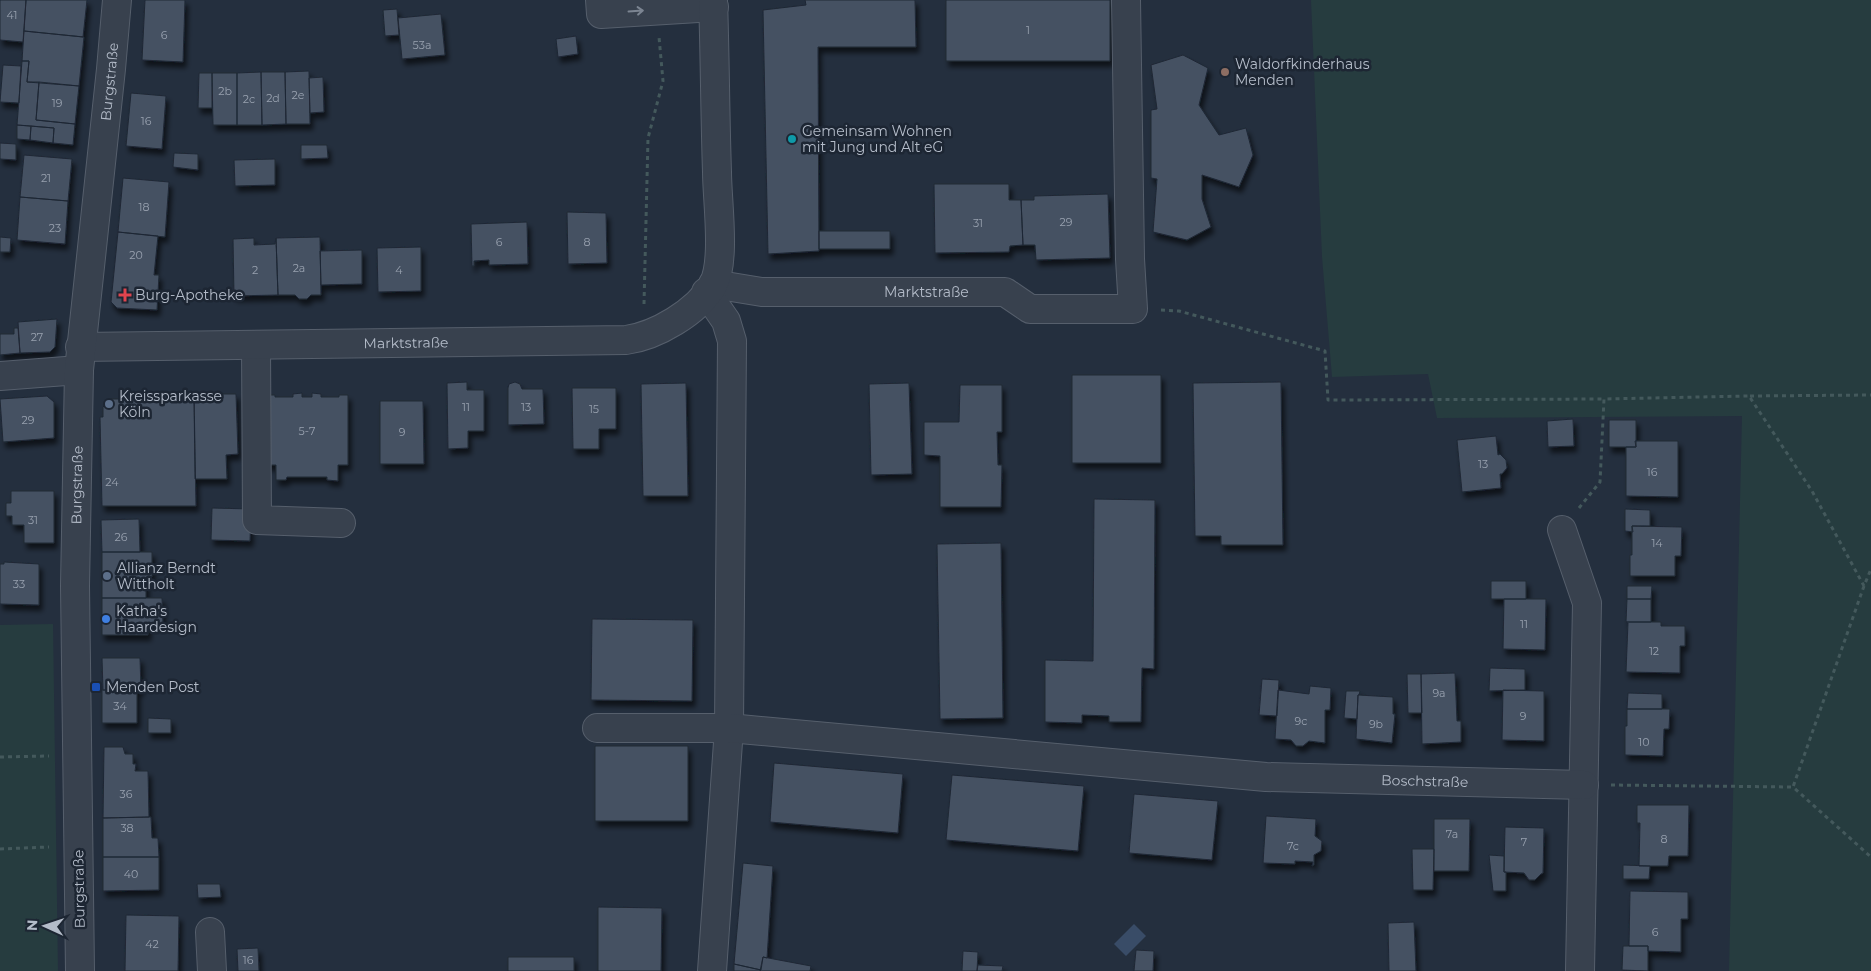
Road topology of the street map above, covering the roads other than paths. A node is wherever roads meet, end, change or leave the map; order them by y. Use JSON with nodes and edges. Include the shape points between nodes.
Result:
{"nodes":[{"id":1,"x":117,"y":0,"type":"edge"},
{"id":2,"x":600,"y":0,"type":"edge"},
{"id":3,"x":1126,"y":0,"type":"edge"},
{"id":4,"x":714,"y":4,"type":"edge"},
{"id":5,"x":710,"y":288,"type":"junction"},
{"id":6,"x":256,"y":345,"type":"junction"},
{"id":7,"x":79,"y":359,"type":"junction"},
{"id":8,"x":0,"y":376,"type":"edge"},
{"id":9,"x":341,"y":523,"type":"dead end"},
{"id":10,"x":1562,"y":530,"type":"road end"},
{"id":11,"x":596,"y":728,"type":"dead end"},
{"id":12,"x":729,"y":728,"type":"junction"},
{"id":13,"x":1584,"y":784,"type":"junction"},
{"id":14,"x":210,"y":932,"type":"dead end"},
{"id":15,"x":80,"y":971,"type":"edge"},
{"id":16,"x":212,"y":971,"type":"edge"},
{"id":17,"x":712,"y":971,"type":"edge"},
{"id":18,"x":1580,"y":971,"type":"edge"}],
"edges":[{"from":1,"to":7,"type":"street","name":"Burgstraße"},
{"from":2,"to":4,"type":"street","one_way":true,"via":[[601,14]]},
{"from":3,"to":5,"type":"street","name":"Marktstraße","via":[[1133,309],[1030,309],[1005,292],[762,292]]},
{"from":4,"to":5,"type":"street","name":"Marktstraße","via":[[720,254]]},
{"from":5,"to":6,"type":"street","name":"Marktstraße","via":[[690,312],[643,338]]},
{"from":5,"to":12,"type":"street","via":[[732,341]]},
{"from":6,"to":7,"type":"street","name":"Marktstraße"},
{"from":6,"to":9,"type":"street","via":[[256,520]]},
{"from":7,"to":8,"type":"street","name":"Marktstraße"},
{"from":7,"to":15,"type":"street","name":"Burgstraße","via":[[75,586]]},
{"from":10,"to":13,"type":"street","via":[[1587,603]]},
{"from":11,"to":12,"type":"street","name":"Boschstraße"},
{"from":12,"to":13,"type":"street","name":"Boschstraße","via":[[1266,777]]},
{"from":12,"to":17,"type":"street"},
{"from":13,"to":18,"type":"street"},
{"from":14,"to":16,"type":"street"}]}
